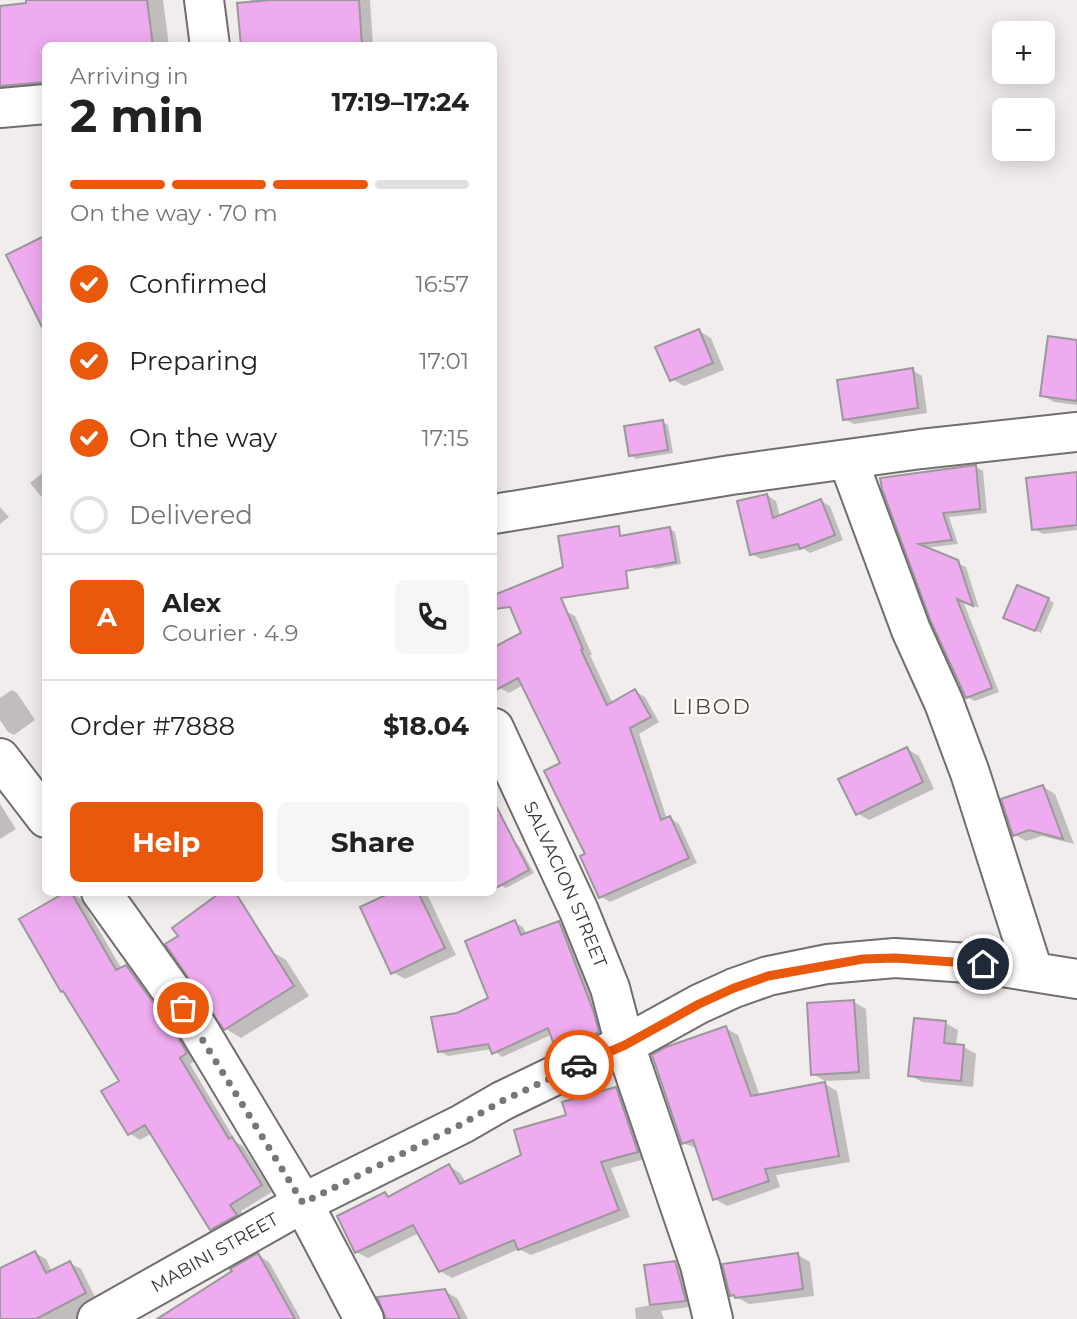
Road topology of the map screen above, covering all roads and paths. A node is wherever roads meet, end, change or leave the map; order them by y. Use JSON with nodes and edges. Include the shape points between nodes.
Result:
{"nodes":[{"id":1,"x":204,"y":0,"type":"edge"},
{"id":2,"x":209,"y":42,"type":"edge"},
{"id":3,"x":42,"y":104,"type":"edge"},
{"id":4,"x":0,"y":108,"type":"edge"},
{"id":5,"x":1077,"y":432,"type":"edge"},
{"id":6,"x":848,"y":460,"type":"junction"},
{"id":7,"x":497,"y":514,"type":"edge"},
{"id":8,"x":497,"y":734,"type":"edge"},
{"id":9,"x":0,"y":758,"type":"edge"},
{"id":10,"x":42,"y":813,"type":"edge"},
{"id":11,"x":104,"y":896,"type":"edge"},
{"id":12,"x":1033,"y":971,"type":"junction"},
{"id":13,"x":1077,"y":979,"type":"edge"},
{"id":14,"x":625,"y":1045,"type":"junction"},
{"id":15,"x":303,"y":1203,"type":"junction"},
{"id":16,"x":97,"y":1319,"type":"edge"},
{"id":17,"x":364,"y":1319,"type":"edge"},
{"id":18,"x":713,"y":1319,"type":"edge"}],
"edges":[{"from":1,"to":2,"type":"street"},
{"from":3,"to":4,"type":"street"},
{"from":5,"to":6,"type":"street"},
{"from":6,"to":7,"type":"street"},
{"from":6,"to":12,"type":"street","via":[[970,772]]},
{"from":8,"to":14,"type":"street","name":"SALVACION STREET","via":[[594,945]]},
{"from":9,"to":10,"type":"street"},
{"from":11,"to":15,"type":"street","via":[[196,1026]]},
{"from":12,"to":13,"type":"street","name":"MABINI STREET"},
{"from":12,"to":14,"type":"street","name":"MABINI STREET","via":[[895,958],[827,964],[734,988]]},
{"from":14,"to":15,"type":"street","name":"MABINI STREET","via":[[502,1101]]},
{"from":14,"to":18,"type":"street","name":"SALVACION STREET","via":[[700,1265]]},
{"from":15,"to":16,"type":"street","name":"MABINI STREET"},
{"from":15,"to":17,"type":"street"}]}
